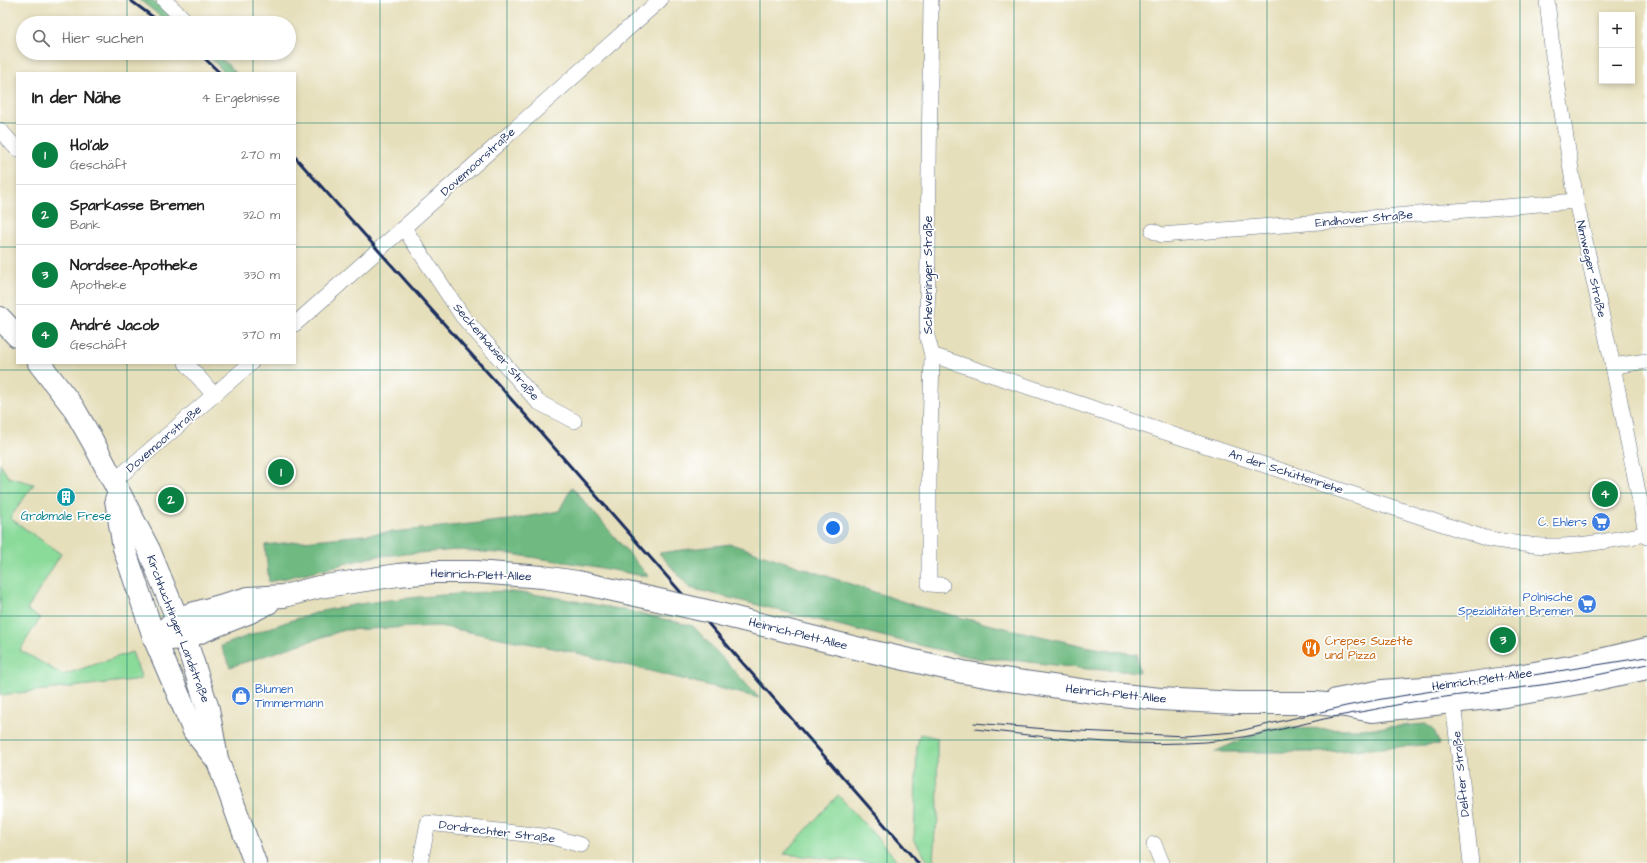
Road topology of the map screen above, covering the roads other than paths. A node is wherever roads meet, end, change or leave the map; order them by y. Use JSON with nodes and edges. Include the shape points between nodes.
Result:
{"nodes":[{"id":1,"x":164,"y":0,"type":"edge"},
{"id":2,"x":660,"y":0,"type":"edge"},
{"id":3,"x":931,"y":0,"type":"edge"},
{"id":4,"x":1547,"y":0,"type":"edge"},
{"id":5,"x":181,"y":16,"type":"edge"},
{"id":6,"x":0,"y":130,"type":"edge"},
{"id":7,"x":16,"y":149,"type":"edge"},
{"id":8,"x":1576,"y":201,"type":"junction"},
{"id":9,"x":404,"y":228,"type":"junction"},
{"id":10,"x":1153,"y":231,"type":"dead end"},
{"id":11,"x":0,"y":318,"type":"edge"},
{"id":12,"x":296,"y":323,"type":"edge"},
{"id":13,"x":16,"y":335,"type":"edge"},
{"id":14,"x":932,"y":355,"type":"junction"},
{"id":15,"x":1647,"y":361,"type":"edge"},
{"id":16,"x":41,"y":364,"type":"edge"},
{"id":17,"x":187,"y":364,"type":"edge"},
{"id":18,"x":249,"y":364,"type":"edge"},
{"id":19,"x":1613,"y":366,"type":"junction"},
{"id":20,"x":214,"y":395,"type":"junction"},
{"id":21,"x":574,"y":421,"type":"dead end"},
{"id":22,"x":114,"y":482,"type":"junction"},
{"id":23,"x":1647,"y":536,"type":"edge"},
{"id":24,"x":942,"y":584,"type":"dead end"},
{"id":25,"x":181,"y":628,"type":"junction"},
{"id":26,"x":155,"y":640,"type":"junction"},
{"id":27,"x":1647,"y":649,"type":"edge"},
{"id":28,"x":1647,"y":668,"type":"edge"},
{"id":29,"x":1453,"y":694,"type":"junction"},
{"id":30,"x":217,"y":760,"type":"junction"},
{"id":31,"x":1154,"y":844,"type":"dead end"},
{"id":32,"x":581,"y":845,"type":"dead end"},
{"id":33,"x":255,"y":863,"type":"edge"},
{"id":34,"x":420,"y":863,"type":"edge"},
{"id":35,"x":1162,"y":863,"type":"edge"},
{"id":36,"x":1471,"y":863,"type":"edge"}],
"edges":[{"from":1,"to":5,"type":"street"},
{"from":2,"to":9,"type":"street","name":"Dovemoorstraße"},
{"from":3,"to":14,"type":"street","name":"Scheveninger Straße","via":[[927,336]]},
{"from":4,"to":8,"type":"street","name":"Nimweger Straße","via":[[1553,56]]},
{"from":6,"to":7,"type":"street"},
{"from":8,"to":10,"type":"street","name":"Eindhover Straße","via":[[1162,235]]},
{"from":8,"to":19,"type":"street","name":"Nimweger Straße"},
{"from":9,"to":12,"type":"street","name":"Dovemoorstraße"},
{"from":9,"to":21,"type":"street","name":"Seckenhauser Straße","via":[[463,317],[538,402]]},
{"from":11,"to":13,"type":"main road"},
{"from":14,"to":23,"type":"street","name":"An der Schüttenriehe","via":[[1485,538],[1550,546]]},
{"from":14,"to":24,"type":"street","name":"Scheveninger Straße","via":[[929,584]]},
{"from":15,"to":19,"type":"street"},
{"from":16,"to":22,"type":"main road","name":"Kirchhuchtinger Landstraße","via":[[73,407]]},
{"from":17,"to":20,"type":"street"},
{"from":18,"to":20,"type":"street","name":"Dovemoorstraße"},
{"from":19,"to":23,"type":"street","name":"Nimweger Straße"},
{"from":20,"to":22,"type":"street","name":"Dovemoorstraße"},
{"from":22,"to":25,"type":"main road","name":"Kirchhuchtinger Landstraße","via":[[149,550]]},
{"from":22,"to":26,"type":"main road","name":"Kirchhuchtinger Landstraße","via":[[124,548]]},
{"from":25,"to":26,"type":"main road","name":"Heinrich-Plett-Allee"},
{"from":25,"to":29,"type":"main road","name":"Heinrich-Plett-Allee","bridge":true,"via":[[248,598],[284,596],[319,587],[398,575],[476,572],[577,582],[864,650],[1003,679],[1094,692],[1237,704],[1315,703],[1372,711]]},
{"from":25,"to":30,"type":"main road","name":"Kirchhuchtinger Landstraße","via":[[208,709]]},
{"from":26,"to":30,"type":"main road","name":"Kirchhuchtinger Landstraße","via":[[194,731]]},
{"from":27,"to":29,"type":"main road","name":"Heinrich-Plett-Allee"},
{"from":28,"to":29,"type":"main road","name":"Heinrich-Plett-Allee","via":[[1505,696]]},
{"from":29,"to":36,"type":"street","name":"Delfter Straße"},
{"from":30,"to":33,"type":"main road","name":"Kirchhuchtinger Landstraße"},
{"from":31,"to":35,"type":"street"},
{"from":32,"to":34,"type":"street","name":"Dordrechter Straße","via":[[552,837],[428,823]]}]}
